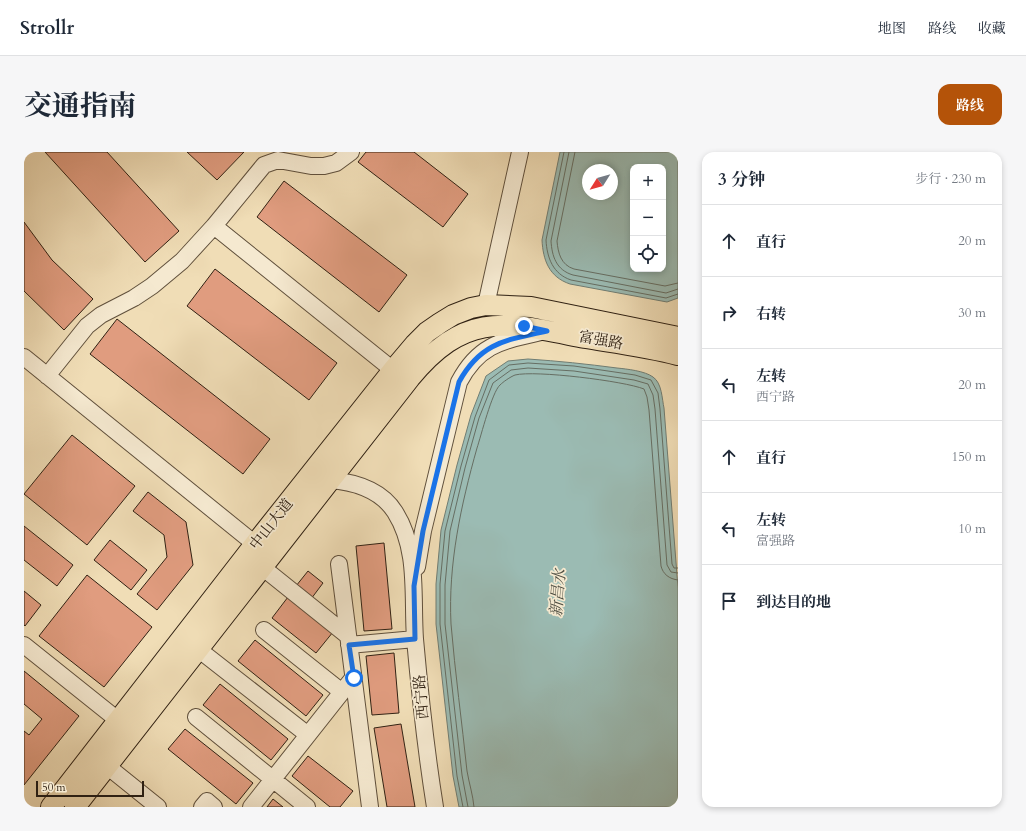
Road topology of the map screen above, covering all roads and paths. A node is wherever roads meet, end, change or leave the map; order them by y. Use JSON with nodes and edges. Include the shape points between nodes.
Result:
{"nodes":[{"id":1,"x":351,"y":152,"type":"edge"},
{"id":2,"x":520,"y":152,"type":"edge"},
{"id":3,"x":214,"y":226,"type":"junction"},
{"id":4,"x":486,"y":305,"type":"junction"},
{"id":5,"x":531,"y":307,"type":"joint"},
{"id":6,"x":524,"y":326,"type":"joint"},
{"id":7,"x":547,"y":331,"type":"junction"},
{"id":8,"x":678,"y":337,"type":"edge"},
{"id":9,"x":678,"y":355,"type":"edge"},
{"id":10,"x":24,"y":357,"type":"edge"},
{"id":11,"x":393,"y":370,"type":"junction"},
{"id":12,"x":47,"y":376,"type":"junction"},
{"id":13,"x":330,"y":480,"type":"junction"},
{"id":14,"x":255,"y":544,"type":"junction"},
{"id":15,"x":339,"y":564,"type":"dead end"},
{"id":16,"x":262,"y":567,"type":"junction"},
{"id":17,"x":414,"y":586,"type":"junction"},
{"id":18,"x":264,"y":630,"type":"dead end"},
{"id":19,"x":415,"y":639,"type":"junction"},
{"id":20,"x":349,"y":641,"type":"junction"},
{"id":21,"x":24,"y":645,"type":"edge"},
{"id":22,"x":198,"y":649,"type":"junction"},
{"id":23,"x":354,"y":678,"type":"junction"},
{"id":24,"x":342,"y":692,"type":"junction"},
{"id":25,"x":196,"y":717,"type":"dead end"},
{"id":26,"x":119,"y":720,"type":"junction"},
{"id":27,"x":308,"y":735,"type":"junction"},
{"id":28,"x":107,"y":766,"type":"junction"},
{"id":29,"x":273,"y":779,"type":"junction"},
{"id":30,"x":51,"y":807,"type":"edge"},
{"id":31,"x":75,"y":807,"type":"edge"},
{"id":32,"x":158,"y":807,"type":"edge"},
{"id":33,"x":202,"y":807,"type":"edge"},
{"id":34,"x":214,"y":807,"type":"edge"},
{"id":35,"x":251,"y":807,"type":"edge"},
{"id":36,"x":307,"y":807,"type":"edge"},
{"id":37,"x":370,"y":807,"type":"edge"},
{"id":38,"x":435,"y":807,"type":"edge"}],
"edges":[{"from":1,"to":3,"type":"street","via":[[336,163],[324,166],[278,160],[269,162],[260,169]]},
{"from":2,"to":4,"type":"street"},
{"from":3,"to":11,"type":"street"},
{"from":3,"to":12,"type":"street","via":[[168,274],[87,326]]},
{"from":4,"to":5,"type":"main road","name":"中山大道"},
{"from":4,"to":11,"type":"main road","name":"中山大道","via":[[453,315],[426,332]]},
{"from":5,"to":8,"type":"main road","name":"富强路"},
{"from":6,"to":7,"type":"main road","name":"富强路"},
{"from":6,"to":13,"type":"main road","name":"中山大道","via":[[494,325],[476,329],[463,333],[439,348],[419,367]]},
{"from":7,"to":9,"type":"main road","name":"富强路"},
{"from":7,"to":17,"type":"street","via":[[491,346],[471,364],[459,382],[423,531]]},
{"from":10,"to":12,"type":"street"},
{"from":11,"to":14,"type":"main road","name":"中山大道"},
{"from":12,"to":14,"type":"street"},
{"from":13,"to":16,"type":"main road","name":"中山大道"},
{"from":13,"to":17,"type":"street","via":[[364,487],[388,503],[400,520],[408,541]]},
{"from":14,"to":26,"type":"main road","name":"中山大道"},
{"from":15,"to":20,"type":"street"},
{"from":16,"to":20,"type":"street"},
{"from":16,"to":22,"type":"main road","name":"中山大道"},
{"from":17,"to":19,"type":"street","name":"西宁路"},
{"from":18,"to":24,"type":"street"},
{"from":19,"to":20,"type":"street"},
{"from":19,"to":38,"type":"street","name":"西宁路","via":[[426,756]]},
{"from":20,"to":23,"type":"street"},
{"from":21,"to":26,"type":"street"},
{"from":22,"to":27,"type":"street"},
{"from":22,"to":28,"type":"main road","name":"中山大道"},
{"from":23,"to":24,"type":"street"},
{"from":23,"to":37,"type":"street"},
{"from":24,"to":27,"type":"street"},
{"from":25,"to":29,"type":"street"},
{"from":26,"to":30,"type":"main road","name":"中山大道"},
{"from":27,"to":29,"type":"street"},
{"from":28,"to":31,"type":"main road","name":"中山大道"},
{"from":28,"to":32,"type":"street"},
{"from":29,"to":35,"type":"street"},
{"from":29,"to":36,"type":"street"},
{"from":33,"to":34,"type":"street","via":[[207,801]]}]}
